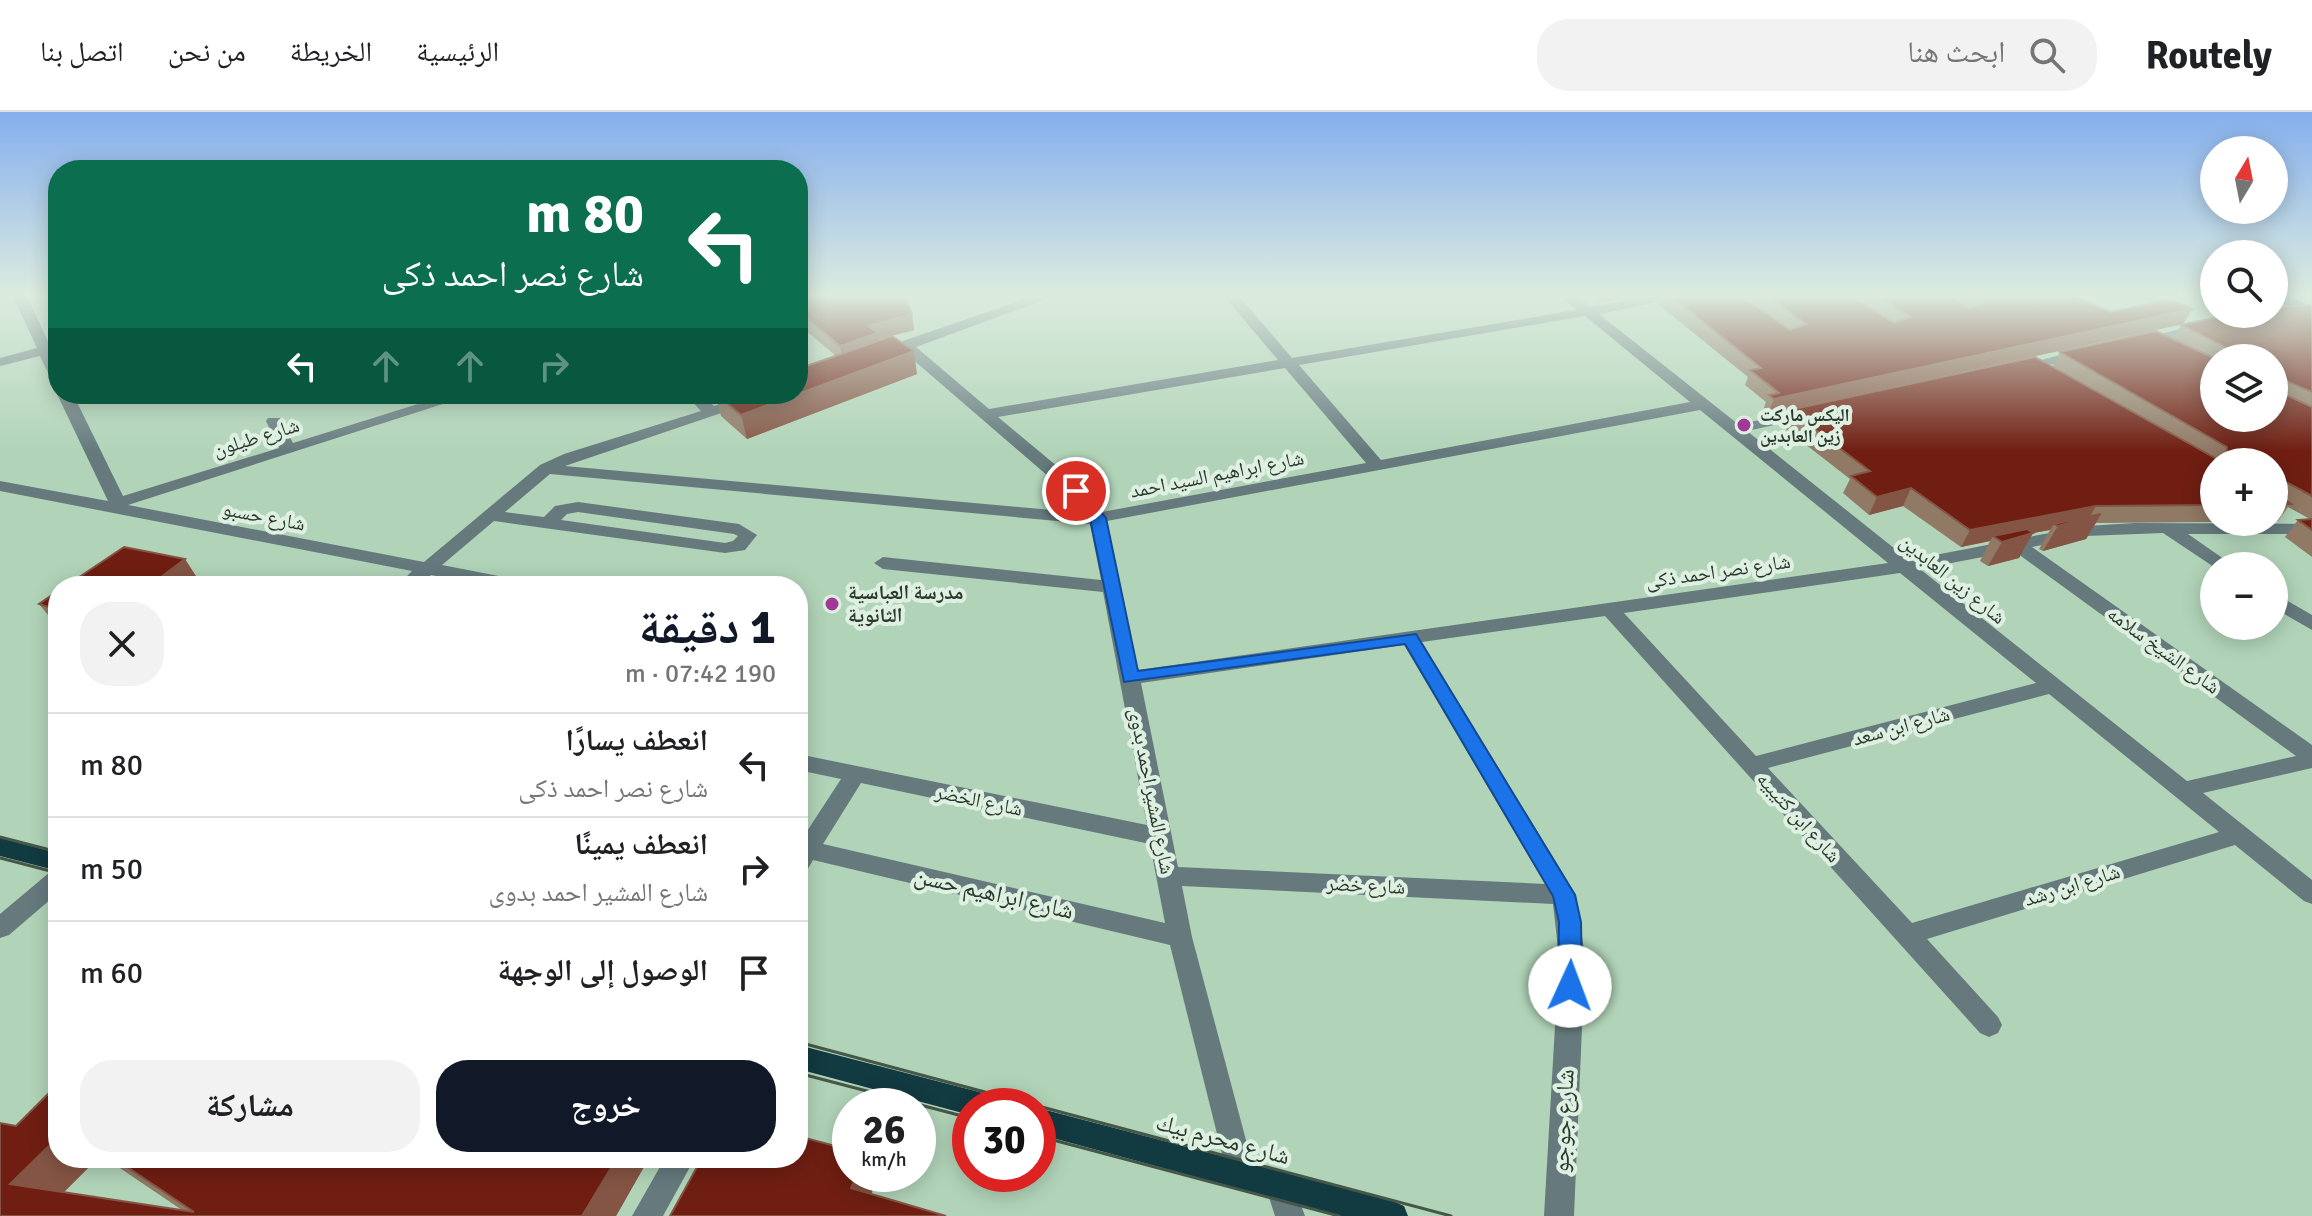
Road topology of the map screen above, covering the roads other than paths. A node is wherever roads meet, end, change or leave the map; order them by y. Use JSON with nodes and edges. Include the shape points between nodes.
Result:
{"nodes":[{"id":1,"x":42,"y":348,"type":"edge"},
{"id":2,"x":898,"y":348,"type":"edge"},
{"id":3,"x":908,"y":348,"type":"edge"},
{"id":4,"x":1273,"y":348,"type":"edge"},
{"id":5,"x":1378,"y":348,"type":"edge"},
{"id":6,"x":1631,"y":348,"type":"edge"},
{"id":7,"x":2109,"y":348,"type":"edge"},
{"id":8,"x":2166,"y":348,"type":"edge"},
{"id":9,"x":44,"y":351,"type":"junction"},
{"id":10,"x":2175,"y":352,"type":"edge"},
{"id":11,"x":879,"y":355,"type":"edge"},
{"id":12,"x":48,"y":359,"type":"edge"},
{"id":13,"x":0,"y":362,"type":"edge"},
{"id":14,"x":1286,"y":363,"type":"junction"},
{"id":15,"x":2029,"y":365,"type":"junction"},
{"id":16,"x":1997,"y":372,"type":"edge"},
{"id":17,"x":2055,"y":381,"type":"edge"},
{"id":18,"x":69,"y":404,"type":"edge"},
{"id":19,"x":434,"y":404,"type":"edge"},
{"id":20,"x":703,"y":404,"type":"edge"},
{"id":21,"x":734,"y":404,"type":"edge"},
{"id":22,"x":1701,"y":405,"type":"junction"},
{"id":23,"x":1826,"y":410,"type":"edge"},
{"id":24,"x":710,"y":411,"type":"junction"},
{"id":25,"x":987,"y":414,"type":"junction"},
{"id":26,"x":274,"y":421,"type":"dead end"},
{"id":27,"x":1732,"y":430,"type":"junction"},
{"id":28,"x":288,"y":450,"type":"junction"},
{"id":29,"x":1377,"y":466,"type":"junction"},
{"id":30,"x":546,"y":469,"type":"junction"},
{"id":31,"x":0,"y":486,"type":"edge"},
{"id":32,"x":112,"y":505,"type":"junction"},
{"id":33,"x":488,"y":515,"type":"junction"},
{"id":34,"x":2288,"y":516,"type":"edge"},
{"id":35,"x":1098,"y":518,"type":"junction"},
{"id":36,"x":548,"y":523,"type":"junction"},
{"id":37,"x":2167,"y":528,"type":"junction"},
{"id":38,"x":2311,"y":529,"type":"edge"},
{"id":39,"x":2015,"y":543,"type":"junction"},
{"id":40,"x":2204,"y":552,"type":"edge"},
{"id":41,"x":883,"y":563,"type":"dead end"},
{"id":42,"x":1902,"y":567,"type":"junction"},
{"id":43,"x":425,"y":570,"type":"junction"},
{"id":44,"x":418,"y":576,"type":"edge"},
{"id":45,"x":460,"y":576,"type":"edge"},
{"id":46,"x":1112,"y":587,"type":"junction"},
{"id":47,"x":2288,"y":608,"type":"edge"},
{"id":48,"x":1610,"y":609,"type":"junction"},
{"id":49,"x":2312,"y":624,"type":"edge"},
{"id":50,"x":1410,"y":638,"type":"junction"},
{"id":51,"x":1130,"y":678,"type":"junction"},
{"id":52,"x":2052,"y":686,"type":"junction"},
{"id":53,"x":2312,"y":758,"type":"edge"},
{"id":54,"x":808,"y":764,"type":"edge"},
{"id":55,"x":1751,"y":765,"type":"junction"},
{"id":56,"x":855,"y":774,"type":"junction"},
{"id":57,"x":2182,"y":790,"type":"junction"},
{"id":58,"x":2238,"y":835,"type":"junction"},
{"id":59,"x":1160,"y":837,"type":"junction"},
{"id":60,"x":0,"y":847,"type":"edge"},
{"id":61,"x":808,"y":850,"type":"edge"},
{"id":62,"x":48,"y":859,"type":"edge"},
{"id":63,"x":808,"y":859,"type":"edge"},
{"id":64,"x":1167,"y":876,"type":"junction"},
{"id":65,"x":48,"y":887,"type":"edge"},
{"id":66,"x":2312,"y":894,"type":"edge"},
{"id":67,"x":1564,"y":895,"type":"junction"},
{"id":68,"x":0,"y":928,"type":"edge"},
{"id":69,"x":1907,"y":935,"type":"junction"},
{"id":70,"x":1180,"y":937,"type":"junction"},
{"id":71,"x":1989,"y":1025,"type":"dead end"},
{"id":72,"x":808,"y":1060,"type":"edge"},
{"id":73,"x":952,"y":1098,"type":"edge"},
{"id":74,"x":1056,"y":1126,"type":"edge"},
{"id":75,"x":675,"y":1168,"type":"edge"},
{"id":76,"x":1241,"y":1174,"type":"junction"},
{"id":77,"x":1280,"y":1185,"type":"junction"},
{"id":78,"x":647,"y":1216,"type":"edge"},
{"id":79,"x":1290,"y":1216,"type":"edge"},
{"id":80,"x":1393,"y":1216,"type":"edge"},
{"id":81,"x":1559,"y":1216,"type":"edge"}],
"edges":[{"from":1,"to":9,"type":"street"},
{"from":2,"to":11,"type":"street"},
{"from":3,"to":25,"type":"street","name":"شارع المشير احمد بدوى"},
{"from":4,"to":14,"type":"street"},
{"from":5,"to":14,"type":"street"},
{"from":6,"to":22,"type":"street","name":"شارع زين العابدين"},
{"from":7,"to":15,"type":"street"},
{"from":8,"to":10,"type":"street"},
{"from":9,"to":12,"type":"street"},
{"from":9,"to":13,"type":"street"},
{"from":14,"to":25,"type":"street"},
{"from":14,"to":29,"type":"street"},
{"from":15,"to":16,"type":"street"},
{"from":15,"to":17,"type":"street"},
{"from":18,"to":32,"type":"street"},
{"from":19,"to":28,"type":"street","name":"شارع طيلون"},
{"from":20,"to":24,"type":"street"},
{"from":21,"to":24,"type":"street"},
{"from":22,"to":27,"type":"street","name":"شارع زين العابدين"},
{"from":22,"to":29,"type":"street","name":"شارع ابراهيم السيد احمد"},
{"from":23,"to":27,"type":"street"},
{"from":24,"to":30,"type":"street"},
{"from":25,"to":35,"type":"street","name":"شارع المشير احمد بدوى","via":[[1076,491]]},
{"from":26,"to":28,"type":"street"},
{"from":27,"to":42,"type":"street","name":"شارع زين العابدين"},
{"from":28,"to":32,"type":"street","name":"شارع طيلون"},
{"from":29,"to":35,"type":"street","name":"شارع ابراهيم السيد احمد"},
{"from":30,"to":33,"type":"street"},
{"from":30,"to":35,"type":"street","name":"شارع ابراهيم السيد احمد"},
{"from":31,"to":32,"type":"street","name":"شارع حسبو"},
{"from":32,"to":43,"type":"street","name":"شارع حسبو"},
{"from":33,"to":36,"type":"street"},
{"from":33,"to":43,"type":"street"},
{"from":34,"to":38,"type":"street"},
{"from":35,"to":46,"type":"street","name":"شارع المشير احمد بدوى"},
{"from":36,"to":36,"type":"street","via":[[725,548],[739,546],[748,535],[739,529],[573,507]]},
{"from":37,"to":38,"type":"street","name":"شارع نصر احمد ذكى"},
{"from":37,"to":39,"type":"street","name":"شارع نصر احمد ذكى","via":[[2086,531]]},
{"from":37,"to":40,"type":"street"},
{"from":39,"to":42,"type":"street","name":"شارع نصر احمد ذكى"},
{"from":39,"to":53,"type":"street","name":"شارع الشيخ سلامه"},
{"from":41,"to":46,"type":"street"},
{"from":42,"to":48,"type":"street","name":"شارع نصر احمد ذكى"},
{"from":42,"to":52,"type":"street","name":"شارع زين العابدين"},
{"from":43,"to":44,"type":"street"},
{"from":43,"to":45,"type":"street","name":"شارع حسبو"},
{"from":46,"to":51,"type":"street","name":"شارع المشير احمد بدوى"},
{"from":47,"to":49,"type":"street"},
{"from":48,"to":50,"type":"street","name":"شارع نصر احمد ذكى"},
{"from":48,"to":55,"type":"street","name":"شارع ابن كتيبيه"},
{"from":50,"to":51,"type":"street","name":"شارع نصر احمد ذكى"},
{"from":50,"to":67,"type":"street","name":"شارع جوجو"},
{"from":51,"to":59,"type":"street","name":"شارع المشير احمد بدوى"},
{"from":52,"to":55,"type":"street","name":"شارع ابن سعد"},
{"from":52,"to":57,"type":"street","name":"شارع زين العابدين"},
{"from":53,"to":57,"type":"street"},
{"from":54,"to":56,"type":"street","name":"شارع الخضر"},
{"from":55,"to":69,"type":"street","name":"شارع ابن كتيبيه"},
{"from":56,"to":59,"type":"street","name":"شارع الخضر"},
{"from":56,"to":61,"type":"street","name":"شارع ابراهيم حسن"},
{"from":57,"to":58,"type":"street","name":"شارع زين العابدين"},
{"from":58,"to":66,"type":"street","name":"شارع زين العابدين"},
{"from":58,"to":69,"type":"street","name":"شارع ابن رشد"},
{"from":59,"to":64,"type":"street","name":"شارع المشير احمد بدوى"},
{"from":60,"to":62,"type":"main road"},
{"from":63,"to":70,"type":"street","name":"شارع ابراهيم حسن"},
{"from":64,"to":67,"type":"street","name":"شارع خضر"},
{"from":64,"to":70,"type":"street","name":"شارع المشير احمد بدوى"},
{"from":65,"to":68,"type":"street"},
{"from":67,"to":81,"type":"street","name":"شارع جوجو","via":[[1572,957]]},
{"from":69,"to":71,"type":"street","name":"شارع ابن كتيبيه"},
{"from":70,"to":76,"type":"street","name":"شارع المشير احمد بدوى"},
{"from":72,"to":73,"type":"main road"},
{"from":74,"to":76,"type":"main road","name":"شارع محرم بيك"},
{"from":75,"to":78,"type":"street"},
{"from":76,"to":77,"type":"main road","name":"شارع محرم بيك"},
{"from":77,"to":79,"type":"street"},
{"from":77,"to":80,"type":"main road","name":"شارع محرم بيك"}]}
